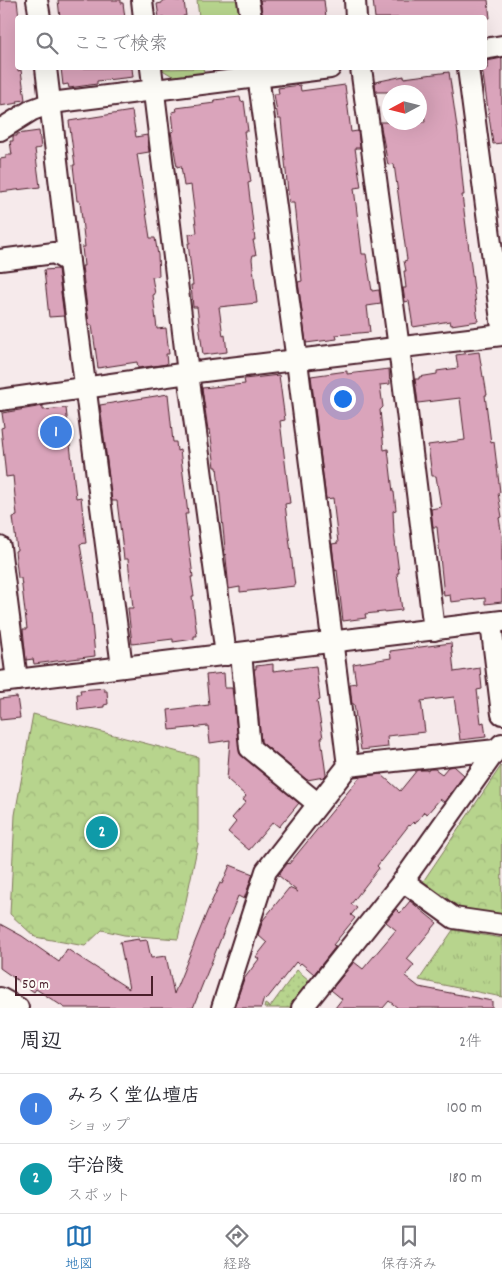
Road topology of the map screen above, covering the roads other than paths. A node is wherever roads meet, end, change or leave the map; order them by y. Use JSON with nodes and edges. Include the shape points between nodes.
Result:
{"nodes":[{"id":1,"x":37,"y":0,"type":"edge"},
{"id":2,"x":142,"y":0,"type":"edge"},
{"id":3,"x":248,"y":0,"type":"edge"},
{"id":4,"x":355,"y":0,"type":"edge"},
{"id":5,"x":40,"y":15,"type":"edge"},
{"id":6,"x":144,"y":15,"type":"edge"},
{"id":7,"x":250,"y":15,"type":"edge"},
{"id":8,"x":356,"y":15,"type":"edge"},
{"id":9,"x":502,"y":46,"type":"edge"},
{"id":10,"x":487,"y":48,"type":"edge"},
{"id":11,"x":46,"y":70,"type":"edge"},
{"id":12,"x":150,"y":70,"type":"edge"},
{"id":13,"x":294,"y":70,"type":"edge"},
{"id":14,"x":361,"y":70,"type":"edge"},
{"id":15,"x":468,"y":70,"type":"edge"},
{"id":16,"x":258,"y":72,"type":"edge"},
{"id":17,"x":153,"y":89,"type":"junction"},
{"id":18,"x":51,"y":103,"type":"junction"},
{"id":19,"x":0,"y":130,"type":"edge"},
{"id":20,"x":0,"y":260,"type":"edge"},
{"id":21,"x":69,"y":262,"type":"junction"},
{"id":22,"x":502,"y":328,"type":"edge"},
{"id":23,"x":502,"y":335,"type":"edge"},
{"id":24,"x":399,"y":348,"type":"junction"},
{"id":25,"x":297,"y":361,"type":"junction"},
{"id":26,"x":188,"y":374,"type":"junction"},
{"id":27,"x":85,"y":388,"type":"junction"},
{"id":28,"x":0,"y":400,"type":"edge"},
{"id":29,"x":0,"y":547,"type":"edge"},
{"id":30,"x":497,"y":622,"type":"edge"},
{"id":31,"x":434,"y":630,"type":"junction"},
{"id":32,"x":332,"y":642,"type":"junction"},
{"id":33,"x":234,"y":654,"type":"junction"},
{"id":34,"x":122,"y":667,"type":"junction"},
{"id":35,"x":8,"y":681,"type":"edge"},
{"id":36,"x":502,"y":714,"type":"edge"},
{"id":37,"x":499,"y":747,"type":"edge"},
{"id":38,"x":348,"y":766,"type":"junction"},
{"id":39,"x":318,"y":804,"type":"junction"},
{"id":40,"x":403,"y":881,"type":"junction"},
{"id":41,"x":502,"y":925,"type":"edge"},
{"id":42,"x":0,"y":998,"type":"edge"},
{"id":43,"x":18,"y":1008,"type":"edge"},
{"id":44,"x":222,"y":1008,"type":"edge"},
{"id":45,"x":302,"y":1008,"type":"edge"}],
"edges":[{"from":1,"to":5,"type":"street"},
{"from":2,"to":6,"type":"street"},
{"from":3,"to":7,"type":"street"},
{"from":4,"to":8,"type":"street"},
{"from":9,"to":10,"type":"street"},
{"from":11,"to":18,"type":"street"},
{"from":12,"to":17,"type":"street"},
{"from":13,"to":16,"type":"street"},
{"from":14,"to":24,"type":"street"},
{"from":15,"to":22,"type":"street"},
{"from":16,"to":17,"type":"street"},
{"from":16,"to":25,"type":"street"},
{"from":17,"to":18,"type":"street"},
{"from":17,"to":26,"type":"street"},
{"from":18,"to":19,"type":"street","via":[[32,110]]},
{"from":18,"to":21,"type":"street"},
{"from":20,"to":21,"type":"street","via":[[54,253]]},
{"from":21,"to":27,"type":"street"},
{"from":23,"to":24,"type":"street"},
{"from":24,"to":25,"type":"street"},
{"from":24,"to":31,"type":"street"},
{"from":25,"to":26,"type":"street"},
{"from":25,"to":32,"type":"street"},
{"from":26,"to":27,"type":"street"},
{"from":26,"to":33,"type":"street"},
{"from":27,"to":28,"type":"street"},
{"from":27,"to":34,"type":"street"},
{"from":29,"to":35,"type":"street"},
{"from":30,"to":31,"type":"street"},
{"from":30,"to":36,"type":"street"},
{"from":31,"to":32,"type":"street"},
{"from":32,"to":33,"type":"street"},
{"from":32,"to":38,"type":"street"},
{"from":33,"to":34,"type":"street"},
{"from":33,"to":39,"type":"street","via":[[250,748]]},
{"from":34,"to":35,"type":"street"},
{"from":37,"to":38,"type":"street"},
{"from":37,"to":40,"type":"street"},
{"from":38,"to":39,"type":"street"},
{"from":39,"to":44,"type":"street","via":[[266,871]]},
{"from":40,"to":41,"type":"street","via":[[454,918]]},
{"from":40,"to":45,"type":"street"},
{"from":42,"to":43,"type":"street"}]}
